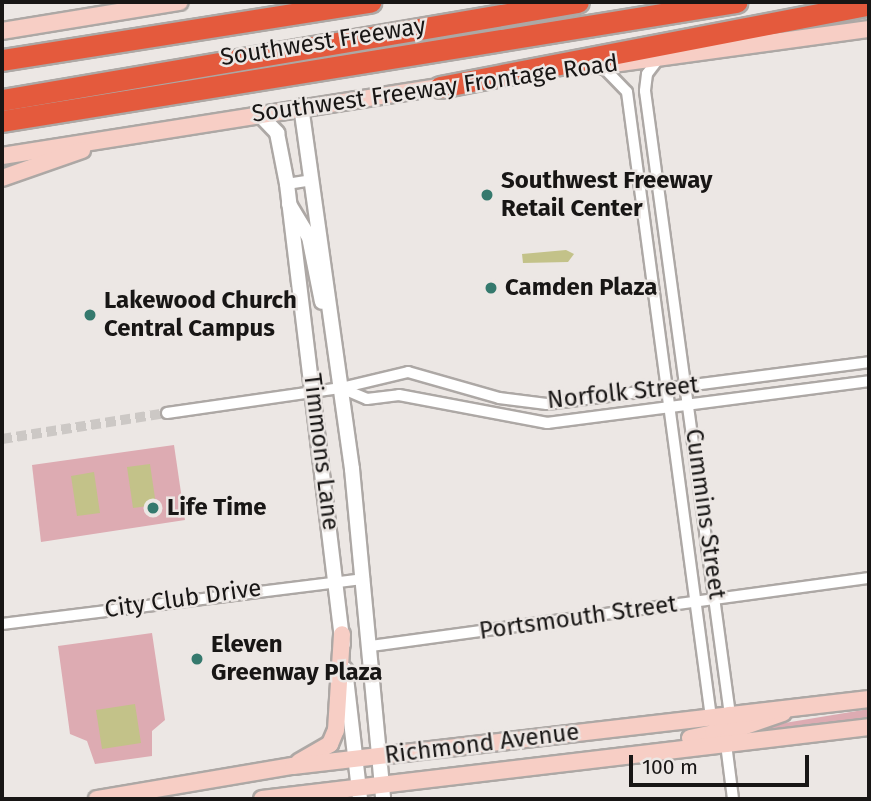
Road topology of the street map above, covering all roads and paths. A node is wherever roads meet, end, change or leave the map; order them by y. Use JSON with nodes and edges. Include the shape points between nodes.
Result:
{"nodes":[{"id":1,"x":180,"y":2,"type":"edge"},
{"id":2,"x":370,"y":2,"type":"edge"},
{"id":3,"x":565,"y":2,"type":"edge"},
{"id":4,"x":578,"y":2,"type":"edge"},
{"id":5,"x":736,"y":2,"type":"edge"},
{"id":6,"x":869,"y":4,"type":"edge"},
{"id":7,"x":869,"y":29,"type":"edge"},
{"id":8,"x":2,"y":31,"type":"edge"},
{"id":9,"x":659,"y":58,"type":"junction"},
{"id":10,"x":2,"y":60,"type":"edge"},
{"id":11,"x":602,"y":66,"type":"junction"},
{"id":12,"x":440,"y":87,"type":"junction"},
{"id":13,"x":2,"y":90,"type":"edge"},
{"id":14,"x":2,"y":100,"type":"edge"},
{"id":15,"x":301,"y":106,"type":"junction"},
{"id":16,"x":258,"y":113,"type":"junction"},
{"id":17,"x":2,"y":121,"type":"edge"},
{"id":18,"x":136,"y":132,"type":"junction"},
{"id":19,"x":2,"y":156,"type":"edge"},
{"id":20,"x":2,"y":178,"type":"edge"},
{"id":21,"x":310,"y":180,"type":"junction"},
{"id":22,"x":287,"y":184,"type":"junction"},
{"id":23,"x":659,"y":189,"type":"junction"},
{"id":24,"x":640,"y":191,"type":"junction"},
{"id":25,"x":289,"y":204,"type":"junction"},
{"id":26,"x":332,"y":326,"type":"junction"},
{"id":27,"x":869,"y":362,"type":"edge"},
{"id":28,"x":869,"y":381,"type":"edge"},
{"id":29,"x":687,"y":387,"type":"junction"},
{"id":30,"x":341,"y":388,"type":"junction"},
{"id":31,"x":667,"y":390,"type":"junction"},
{"id":32,"x":315,"y":393,"type":"junction"},
{"id":33,"x":690,"y":406,"type":"junction"},
{"id":34,"x":670,"y":409,"type":"junction"},
{"id":35,"x":167,"y":413,"type":"tunnel mouth"},
{"id":36,"x":869,"y":578,"type":"edge"},
{"id":37,"x":337,"y":579,"type":"junction"},
{"id":38,"x":364,"y":579,"type":"junction"},
{"id":39,"x":717,"y":598,"type":"junction"},
{"id":40,"x":696,"y":602,"type":"junction"},
{"id":41,"x":2,"y":624,"type":"edge"},
{"id":42,"x":342,"y":634,"type":"junction"},
{"id":43,"x":371,"y":646,"type":"junction"},
{"id":44,"x":869,"y":699,"type":"edge"},
{"id":45,"x":795,"y":707,"type":"junction"},
{"id":46,"x":730,"y":715,"type":"junction"},
{"id":47,"x":711,"y":717,"type":"junction"},
{"id":48,"x":869,"y":727,"type":"edge"},
{"id":49,"x":726,"y":744,"type":"junction"},
{"id":50,"x":655,"y":752,"type":"junction"},
{"id":51,"x":379,"y":755,"type":"junction"},
{"id":52,"x":353,"y":759,"type":"junction"},
{"id":53,"x":293,"y":766,"type":"junction"},
{"id":54,"x":382,"y":792,"type":"edge"},
{"id":55,"x":358,"y":793,"type":"edge"},
{"id":56,"x":102,"y":799,"type":"edge"},
{"id":57,"x":262,"y":799,"type":"edge"},
{"id":58,"x":733,"y":799,"type":"edge"}],
"edges":[{"from":1,"to":8,"type":"main road"},
{"from":2,"to":10,"type":"highway","name":"Southwest Freeway"},
{"from":3,"to":13,"type":"highway"},
{"from":4,"to":14,"type":"highway"},
{"from":5,"to":17,"type":"highway","name":"Southwest Freeway"},
{"from":6,"to":12,"type":"highway"},
{"from":7,"to":9,"type":"main road","name":"Southwest Freeway Frontage Road"},
{"from":9,"to":11,"type":"main road","name":"Southwest Freeway Frontage Road"},
{"from":9,"to":23,"type":"street","name":"Cummins Street","via":[[647,74],[645,91]]},
{"from":11,"to":12,"type":"main road","name":"Southwest Freeway Frontage Road"},
{"from":11,"to":24,"type":"street","name":"Cummins Street","via":[[627,92]]},
{"from":12,"to":15,"type":"main road","name":"Southwest Freeway Frontage Road"},
{"from":15,"to":16,"type":"main road","name":"Southwest Freeway Frontage Road"},
{"from":15,"to":21,"type":"street","name":"Timmons Lane"},
{"from":16,"to":18,"type":"main road","name":"Southwest Freeway Frontage Road"},
{"from":16,"to":22,"type":"street","name":"Timmons Lane","via":[[277,133]]},
{"from":18,"to":19,"type":"main road","name":"Southwest Freeway Frontage Road"},
{"from":18,"to":20,"type":"main road"},
{"from":21,"to":22,"type":"street"},
{"from":21,"to":26,"type":"street","name":"Timmons Lane"},
{"from":22,"to":25,"type":"street","name":"Timmons Lane"},
{"from":23,"to":24,"type":"street"},
{"from":23,"to":29,"type":"street","name":"Cummins Street"},
{"from":24,"to":31,"type":"street","name":"Cummins Street"},
{"from":25,"to":26,"type":"street","via":[[306,227]]},
{"from":25,"to":32,"type":"street","name":"Timmons Lane"},
{"from":26,"to":30,"type":"street","name":"Timmons Lane"},
{"from":27,"to":29,"type":"street","name":"Norfolk Street"},
{"from":28,"to":33,"type":"street","name":"Norfolk Street"},
{"from":29,"to":31,"type":"street","name":"Norfolk Street"},
{"from":29,"to":33,"type":"street","name":"Cummins Street"},
{"from":30,"to":31,"type":"street","name":"Norfolk Street","via":[[408,372],[499,398],[547,404]]},
{"from":30,"to":32,"type":"street","name":"Norfolk Street"},
{"from":30,"to":34,"type":"street","name":"Norfolk Street","via":[[367,399],[399,395],[547,423]]},
{"from":30,"to":38,"type":"street","name":"Timmons Lane"},
{"from":31,"to":34,"type":"street","name":"Cummins Street"},
{"from":32,"to":35,"type":"street","name":"Norfolk Street"},
{"from":32,"to":37,"type":"street","name":"Timmons Lane"},
{"from":33,"to":34,"type":"street","name":"Norfolk Street"},
{"from":33,"to":39,"type":"street","name":"Cummins Street"},
{"from":34,"to":40,"type":"street","name":"Cummins Street"},
{"from":36,"to":39,"type":"street","name":"Portsmouth Street"},
{"from":37,"to":38,"type":"street","name":"City Club Drive"},
{"from":37,"to":41,"type":"street","name":"City Club Drive"},
{"from":37,"to":42,"type":"street","name":"Timmons Lane"},
{"from":38,"to":43,"type":"street","name":"Timmons Lane"},
{"from":39,"to":40,"type":"street","name":"Portsmouth Street"},
{"from":39,"to":46,"type":"street","name":"Cummins Street"},
{"from":40,"to":43,"type":"street","name":"Portsmouth Street"},
{"from":40,"to":47,"type":"street","name":"Cummins Street"},
{"from":42,"to":52,"type":"street","name":"Timmons Lane"},
{"from":42,"to":53,"type":"main road","via":[[336,730],[330,744]]},
{"from":43,"to":51,"type":"street","name":"Timmons Lane"},
{"from":44,"to":45,"type":"main road","name":"Richmond Avenue"},
{"from":45,"to":46,"type":"main road","name":"Richmond Avenue"},
{"from":45,"to":49,"type":"main road","via":[[731,731]]},
{"from":46,"to":47,"type":"main road","name":"Richmond Avenue"},
{"from":46,"to":50,"type":"main road","via":[[713,733]]},
{"from":47,"to":51,"type":"main road","name":"Richmond Avenue"},
{"from":48,"to":49,"type":"main road","name":"Richmond Avenue"},
{"from":49,"to":50,"type":"main road","name":"Richmond Avenue"},
{"from":49,"to":58,"type":"street"},
{"from":50,"to":54,"type":"main road","name":"Richmond Avenue"},
{"from":51,"to":52,"type":"main road","name":"Richmond Avenue"},
{"from":51,"to":54,"type":"street","name":"Timmons Lane"},
{"from":52,"to":53,"type":"main road","name":"Richmond Avenue"},
{"from":52,"to":55,"type":"street","name":"Timmons Lane"},
{"from":53,"to":56,"type":"main road","name":"Richmond Avenue"},
{"from":54,"to":55,"type":"main road","name":"Richmond Avenue"},
{"from":55,"to":57,"type":"main road","name":"Richmond Avenue"}]}
